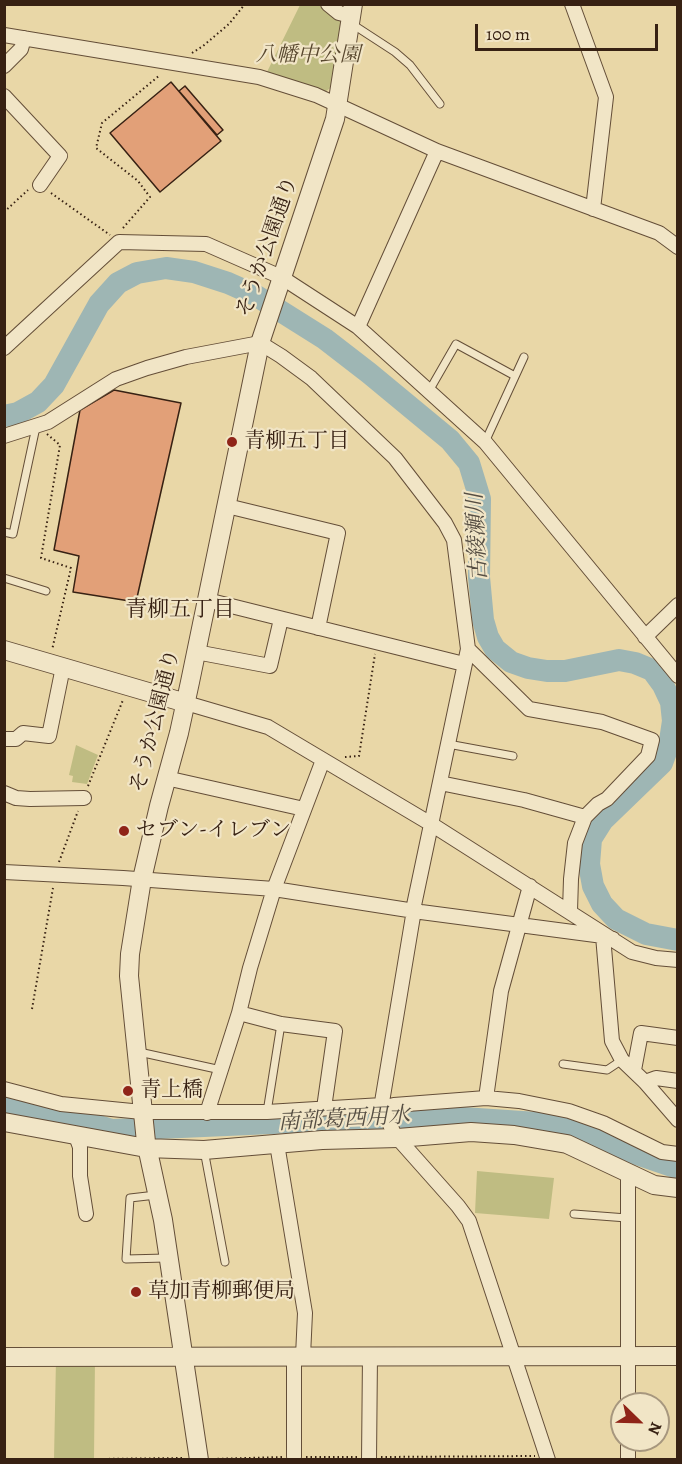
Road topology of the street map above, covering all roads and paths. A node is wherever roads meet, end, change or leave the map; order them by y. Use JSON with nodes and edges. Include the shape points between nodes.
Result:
{"nodes":[{"id":1,"x":244,"y":4,"type":"edge"},
{"id":2,"x":328,"y":4,"type":"edge"},
{"id":3,"x":572,"y":4,"type":"edge"},
{"id":4,"x":351,"y":15,"type":"edge"},
{"id":5,"x":4,"y":35,"type":"edge"},
{"id":6,"x":24,"y":38,"type":"junction"},
{"id":7,"x":174,"y":63,"type":"junction"},
{"id":8,"x":4,"y":66,"type":"edge"},
{"id":9,"x":4,"y":96,"type":"edge"},
{"id":10,"x":338,"y":104,"type":"junction"},
{"id":11,"x":440,"y":104,"type":"dead end"},
{"id":12,"x":437,"y":151,"type":"junction"},
{"id":13,"x":40,"y":185,"type":"junction"},
{"id":14,"x":593,"y":209,"type":"junction"},
{"id":15,"x":4,"y":212,"type":"edge"},
{"id":16,"x":116,"y":240,"type":"junction"},
{"id":17,"x":678,"y":248,"type":"edge"},
{"id":18,"x":279,"y":281,"type":"junction"},
{"id":19,"x":358,"y":327,"type":"junction"},
{"id":20,"x":261,"y":337,"type":"junction"},
{"id":21,"x":6,"y":342,"type":"edge"},
{"id":22,"x":524,"y":357,"type":"dead end"},
{"id":23,"x":515,"y":376,"type":"junction"},
{"id":24,"x":429,"y":392,"type":"junction"},
{"id":25,"x":38,"y":426,"type":"junction"},
{"id":26,"x":4,"y":436,"type":"edge"},
{"id":27,"x":485,"y":442,"type":"junction"},
{"id":28,"x":227,"y":506,"type":"junction"},
{"id":29,"x":4,"y":532,"type":"edge"},
{"id":30,"x":4,"y":578,"type":"edge"},
{"id":31,"x":46,"y":591,"type":"dead end"},
{"id":32,"x":207,"y":600,"type":"junction"},
{"id":33,"x":678,"y":604,"type":"edge"},
{"id":34,"x":281,"y":619,"type":"junction"},
{"id":35,"x":318,"y":628,"type":"junction"},
{"id":36,"x":645,"y":637,"type":"junction"},
{"id":37,"x":376,"y":642,"type":"junction"},
{"id":38,"x":468,"y":649,"type":"junction"},
{"id":39,"x":4,"y":650,"type":"edge"},
{"id":40,"x":196,"y":652,"type":"junction"},
{"id":41,"x":57,"y":662,"type":"junction"},
{"id":42,"x":464,"y":664,"type":"junction"},
{"id":43,"x":678,"y":676,"type":"edge"},
{"id":44,"x":128,"y":686,"type":"junction"},
{"id":45,"x":186,"y":703,"type":"junction"},
{"id":46,"x":4,"y":739,"type":"edge"},
{"id":47,"x":448,"y":744,"type":"junction"},
{"id":48,"x":513,"y":756,"type":"dead end"},
{"id":49,"x":325,"y":761,"type":"junction"},
{"id":50,"x":166,"y":778,"type":"junction"},
{"id":51,"x":440,"y":783,"type":"junction"},
{"id":52,"x":4,"y":793,"type":"edge"},
{"id":53,"x":78,"y":796,"type":"junction"},
{"id":54,"x":304,"y":809,"type":"junction"},
{"id":55,"x":585,"y":817,"type":"junction"},
{"id":56,"x":430,"y":824,"type":"junction"},
{"id":57,"x":4,"y":872,"type":"edge"},
{"id":58,"x":55,"y":873,"type":"junction"},
{"id":59,"x":142,"y":879,"type":"junction"},
{"id":60,"x":530,"y":886,"type":"junction"},
{"id":61,"x":274,"y":890,"type":"junction"},
{"id":62,"x":413,"y":910,"type":"junction"},
{"id":63,"x":570,"y":911,"type":"junction"},
{"id":64,"x":519,"y":925,"type":"junction"},
{"id":65,"x":608,"y":938,"type":"junction"},
{"id":66,"x":678,"y":960,"type":"edge"},
{"id":67,"x":32,"y":1009,"type":"dead end"},
{"id":68,"x":239,"y":1013,"type":"junction"},
{"id":69,"x":281,"y":1024,"type":"junction"},
{"id":70,"x":678,"y":1038,"type":"edge"},
{"id":71,"x":137,"y":1051,"type":"junction"},
{"id":72,"x":622,"y":1060,"type":"junction"},
{"id":73,"x":563,"y":1064,"type":"dead end"},
{"id":74,"x":221,"y":1070,"type":"junction"},
{"id":75,"x":634,"y":1070,"type":"junction"},
{"id":76,"x":678,"y":1081,"type":"edge"},
{"id":77,"x":645,"y":1082,"type":"junction"},
{"id":78,"x":4,"y":1089,"type":"edge"},
{"id":79,"x":486,"y":1098,"type":"junction"},
{"id":80,"x":383,"y":1106,"type":"junction"},
{"id":81,"x":324,"y":1108,"type":"junction"},
{"id":82,"x":267,"y":1112,"type":"junction"},
{"id":83,"x":207,"y":1113,"type":"junction"},
{"id":84,"x":142,"y":1115,"type":"junction"},
{"id":85,"x":678,"y":1120,"type":"edge"},
{"id":86,"x":4,"y":1122,"type":"edge"},
{"id":87,"x":76,"y":1136,"type":"junction"},
{"id":88,"x":396,"y":1136,"type":"junction"},
{"id":89,"x":277,"y":1144,"type":"junction"},
{"id":90,"x":146,"y":1145,"type":"junction"},
{"id":91,"x":204,"y":1150,"type":"junction"},
{"id":92,"x":678,"y":1154,"type":"edge"},
{"id":93,"x":628,"y":1174,"type":"junction"},
{"id":94,"x":678,"y":1188,"type":"edge"},
{"id":95,"x":158,"y":1195,"type":"junction"},
{"id":96,"x":86,"y":1214,"type":"dead end"},
{"id":97,"x":574,"y":1214,"type":"dead end"},
{"id":98,"x":627,"y":1218,"type":"junction"},
{"id":99,"x":169,"y":1258,"type":"junction"},
{"id":100,"x":225,"y":1263,"type":"dead end"},
{"id":101,"x":370,"y":1355,"type":"junction"},
{"id":102,"x":513,"y":1355,"type":"junction"},
{"id":103,"x":298,"y":1356,"type":"junction"},
{"id":104,"x":628,"y":1356,"type":"junction"},
{"id":105,"x":678,"y":1356,"type":"edge"},
{"id":106,"x":4,"y":1357,"type":"edge"},
{"id":107,"x":183,"y":1357,"type":"junction"},
{"id":108,"x":628,"y":1392,"type":"edge"},
{"id":109,"x":294,"y":1457,"type":"junction"},
{"id":110,"x":369,"y":1458,"type":"edge"},
{"id":111,"x":547,"y":1458,"type":"edge"},
{"id":112,"x":199,"y":1459,"type":"edge"},
{"id":113,"x":14,"y":1460,"type":"edge"}],
"edges":[{"from":1,"to":7,"type":"path","via":[[229,24],[203,46]]},
{"from":2,"to":4,"type":"street","via":[[339,13]]},
{"from":3,"to":14,"type":"street","via":[[606,97]]},
{"from":4,"to":10,"type":"street","name":"そうか公園通り"},
{"from":4,"to":11,"type":"lane","via":[[410,65]]},
{"from":5,"to":6,"type":"street"},
{"from":6,"to":7,"type":"street"},
{"from":6,"to":8,"type":"street","via":[[21,49]]},
{"from":7,"to":10,"type":"street","via":[[259,77]]},
{"from":7,"to":16,"type":"path","via":[[102,123],[96,147],[138,181],[150,197]]},
{"from":9,"to":13,"type":"street","via":[[60,156]]},
{"from":10,"to":12,"type":"street"},
{"from":10,"to":18,"type":"street","name":"そうか公園通り"},
{"from":12,"to":14,"type":"street"},
{"from":12,"to":19,"type":"street"},
{"from":13,"to":15,"type":"path","via":[[36,182]]},
{"from":13,"to":16,"type":"path"},
{"from":14,"to":17,"type":"street","via":[[658,233]]},
{"from":16,"to":18,"type":"street","via":[[206,244]]},
{"from":16,"to":21,"type":"street"},
{"from":18,"to":19,"type":"street"},
{"from":18,"to":20,"type":"street","name":"そうか公園通り"},
{"from":19,"to":24,"type":"street"},
{"from":20,"to":25,"type":"street","via":[[136,372]]},
{"from":20,"to":28,"type":"street","name":"そうか公園通り"},
{"from":20,"to":38,"type":"street","via":[[311,378],[395,458],[445,523],[454,540]]},
{"from":22,"to":23,"type":"lane"},
{"from":23,"to":24,"type":"lane","via":[[456,344]]},
{"from":23,"to":27,"type":"lane"},
{"from":24,"to":27,"type":"street"},
{"from":25,"to":26,"type":"street"},
{"from":25,"to":29,"type":"lane","via":[[12,534]]},
{"from":25,"to":41,"type":"path","via":[[60,446],[42,558],[71,568]]},
{"from":27,"to":36,"type":"street"},
{"from":28,"to":32,"type":"street","name":"そうか公園通り"},
{"from":28,"to":35,"type":"street","via":[[338,533]]},
{"from":30,"to":31,"type":"lane"},
{"from":32,"to":34,"type":"street"},
{"from":32,"to":40,"type":"street","name":"そうか公園通り"},
{"from":33,"to":36,"type":"street"},
{"from":34,"to":35,"type":"street"},
{"from":34,"to":40,"type":"street","via":[[270,666]]},
{"from":35,"to":37,"type":"street"},
{"from":36,"to":43,"type":"street"},
{"from":37,"to":42,"type":"street"},
{"from":37,"to":49,"type":"path","via":[[359,756],[331,754]]},
{"from":38,"to":42,"type":"street"},
{"from":38,"to":55,"type":"street","via":[[529,709],[602,722],[652,740],[648,756]]},
{"from":39,"to":41,"type":"street"},
{"from":40,"to":45,"type":"street","name":"そうか公園通り"},
{"from":41,"to":44,"type":"street"},
{"from":41,"to":46,"type":"street","via":[[50,736],[22,733],[16,739]]},
{"from":42,"to":47,"type":"street"},
{"from":44,"to":45,"type":"street"},
{"from":44,"to":53,"type":"path"},
{"from":45,"to":49,"type":"street","via":[[268,727]]},
{"from":45,"to":50,"type":"street","name":"そうか公園通り"},
{"from":47,"to":48,"type":"lane"},
{"from":47,"to":51,"type":"street"},
{"from":49,"to":54,"type":"street"},
{"from":49,"to":56,"type":"street"},
{"from":50,"to":54,"type":"street"},
{"from":50,"to":59,"type":"street","name":"そうか公園通り"},
{"from":51,"to":55,"type":"street"},
{"from":51,"to":56,"type":"street"},
{"from":52,"to":53,"type":"street","via":[[30,799]]},
{"from":53,"to":58,"type":"path"},
{"from":54,"to":61,"type":"street"},
{"from":55,"to":63,"type":"street","via":[[575,843]]},
{"from":56,"to":60,"type":"street"},
{"from":56,"to":62,"type":"street"},
{"from":57,"to":58,"type":"street"},
{"from":58,"to":59,"type":"street"},
{"from":58,"to":67,"type":"path"},
{"from":59,"to":61,"type":"street"},
{"from":59,"to":71,"type":"street","name":"そうか公園通り","via":[[129,954]]},
{"from":60,"to":63,"type":"street"},
{"from":60,"to":64,"type":"street"},
{"from":61,"to":62,"type":"street"},
{"from":61,"to":68,"type":"street"},
{"from":62,"to":64,"type":"street"},
{"from":62,"to":80,"type":"street"},
{"from":63,"to":65,"type":"street"},
{"from":64,"to":65,"type":"street"},
{"from":64,"to":79,"type":"street","via":[[501,991]]},
{"from":65,"to":66,"type":"street","via":[[632,952]]},
{"from":65,"to":72,"type":"street","via":[[612,1041]]},
{"from":68,"to":69,"type":"street"},
{"from":68,"to":74,"type":"street"},
{"from":69,"to":81,"type":"street","via":[[335,1031]]},
{"from":69,"to":82,"type":"lane"},
{"from":70,"to":75,"type":"street","via":[[641,1033]]},
{"from":71,"to":74,"type":"lane"},
{"from":71,"to":84,"type":"street","name":"そうか公園通り"},
{"from":72,"to":73,"type":"lane","via":[[607,1070]]},
{"from":72,"to":75,"type":"street"},
{"from":74,"to":83,"type":"street"},
{"from":75,"to":77,"type":"street"},
{"from":76,"to":77,"type":"street","via":[[656,1078]]},
{"from":77,"to":85,"type":"street"},
{"from":78,"to":84,"type":"street","via":[[61,1104]]},
{"from":79,"to":80,"type":"street"},
{"from":79,"to":92,"type":"street","via":[[569,1111],[662,1152]]},
{"from":80,"to":81,"type":"street"},
{"from":80,"to":88,"type":"street"},
{"from":81,"to":82,"type":"street"},
{"from":82,"to":83,"type":"street"},
{"from":83,"to":84,"type":"street"},
{"from":84,"to":90,"type":"street","name":"そうか公園通り"},
{"from":86,"to":87,"type":"street"},
{"from":87,"to":90,"type":"street"},
{"from":87,"to":96,"type":"street"},
{"from":88,"to":89,"type":"street"},
{"from":88,"to":93,"type":"street","via":[[471,1132],[543,1139],[567,1144]]},
{"from":88,"to":102,"type":"street","via":[[469,1221]]},
{"from":89,"to":91,"type":"street"},
{"from":89,"to":103,"type":"street","via":[[304,1313]]},
{"from":90,"to":91,"type":"street"},
{"from":90,"to":95,"type":"street","name":"そうか公園通り"},
{"from":91,"to":100,"type":"lane"},
{"from":93,"to":94,"type":"street","via":[[654,1185]]},
{"from":93,"to":98,"type":"street"},
{"from":95,"to":99,"type":"street","name":"そうか公園通り"},
{"from":95,"to":99,"type":"lane","via":[[130,1198],[126,1258]]},
{"from":97,"to":98,"type":"lane"},
{"from":98,"to":104,"type":"street"},
{"from":99,"to":107,"type":"street","name":"そうか公園通り"},
{"from":101,"to":102,"type":"street"},
{"from":101,"to":103,"type":"street"},
{"from":101,"to":110,"type":"street"},
{"from":102,"to":104,"type":"street"},
{"from":102,"to":111,"type":"street"},
{"from":103,"to":107,"type":"street"},
{"from":103,"to":109,"type":"street"},
{"from":104,"to":105,"type":"street"},
{"from":104,"to":108,"type":"street"},
{"from":106,"to":107,"type":"street"},
{"from":107,"to":112,"type":"street","name":"そうか公園通り"},
{"from":109,"to":110,"type":"path"},
{"from":109,"to":112,"type":"path"},
{"from":110,"to":111,"type":"path"},
{"from":112,"to":113,"type":"path"}]}
